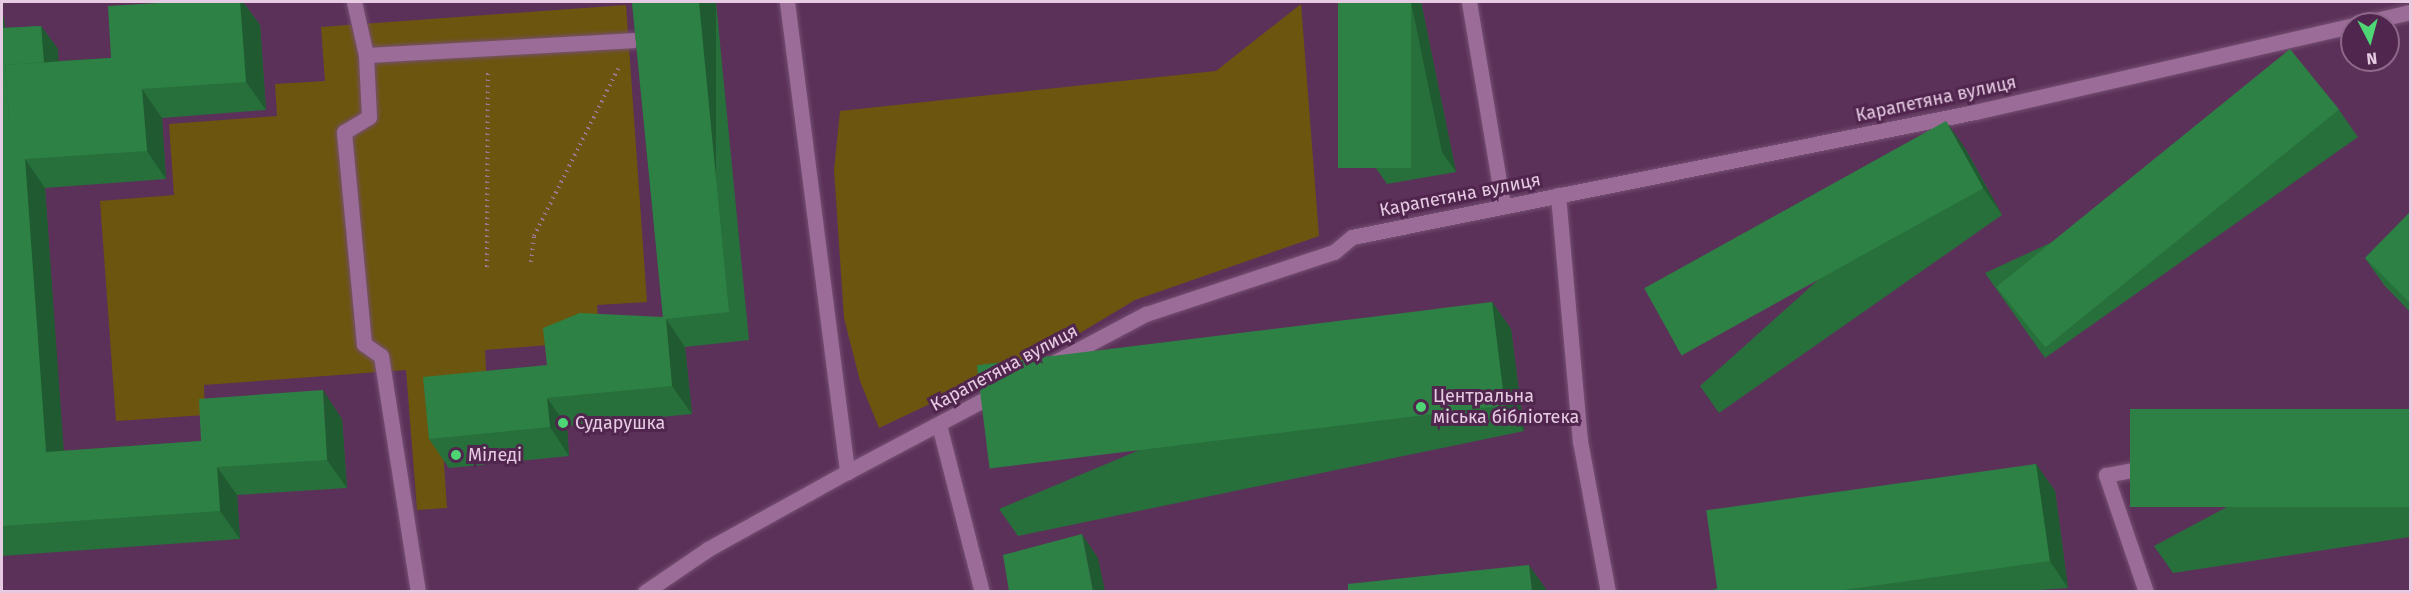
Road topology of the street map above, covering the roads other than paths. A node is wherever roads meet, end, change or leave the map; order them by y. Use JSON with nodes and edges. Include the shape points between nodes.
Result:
{"nodes":[{"id":1,"x":354,"y":2,"type":"edge"},
{"id":2,"x":787,"y":2,"type":"edge"},
{"id":3,"x":1469,"y":2,"type":"edge"},
{"id":4,"x":2340,"y":29,"type":"edge"},
{"id":5,"x":633,"y":40,"type":"edge"},
{"id":6,"x":366,"y":55,"type":"junction"},
{"id":7,"x":1558,"y":195,"type":"junction"},
{"id":8,"x":1503,"y":206,"type":"junction"},
{"id":9,"x":939,"y":425,"type":"junction"},
{"id":10,"x":2164,"y":464,"type":"edge"},
{"id":11,"x":847,"y":472,"type":"junction"},
{"id":12,"x":418,"y":591,"type":"edge"},
{"id":13,"x":645,"y":591,"type":"edge"},
{"id":14,"x":982,"y":591,"type":"edge"},
{"id":15,"x":1608,"y":591,"type":"edge"},
{"id":16,"x":2146,"y":591,"type":"edge"}],
"edges":[{"from":1,"to":6,"type":"street"},
{"from":2,"to":11,"type":"street"},
{"from":3,"to":8,"type":"street"},
{"from":4,"to":7,"type":"street","name":"Карапетяна вулиця","via":[[1975,112]]},
{"from":5,"to":6,"type":"street"},
{"from":6,"to":12,"type":"street","via":[[369,117],[344,132],[364,344],[381,356]]},
{"from":7,"to":8,"type":"street","name":"Карапетяна вулиця"},
{"from":7,"to":15,"type":"street","via":[[1580,441]]},
{"from":8,"to":9,"type":"street","name":"Карапетяна вулиця","via":[[1352,237],[1334,252],[1146,314]]},
{"from":9,"to":11,"type":"street","name":"Карапетяна вулиця"},
{"from":9,"to":14,"type":"street"},
{"from":10,"to":16,"type":"street","via":[[2106,475]]},
{"from":11,"to":13,"type":"street","name":"Карапетяна вулиця","via":[[708,549]]}]}
